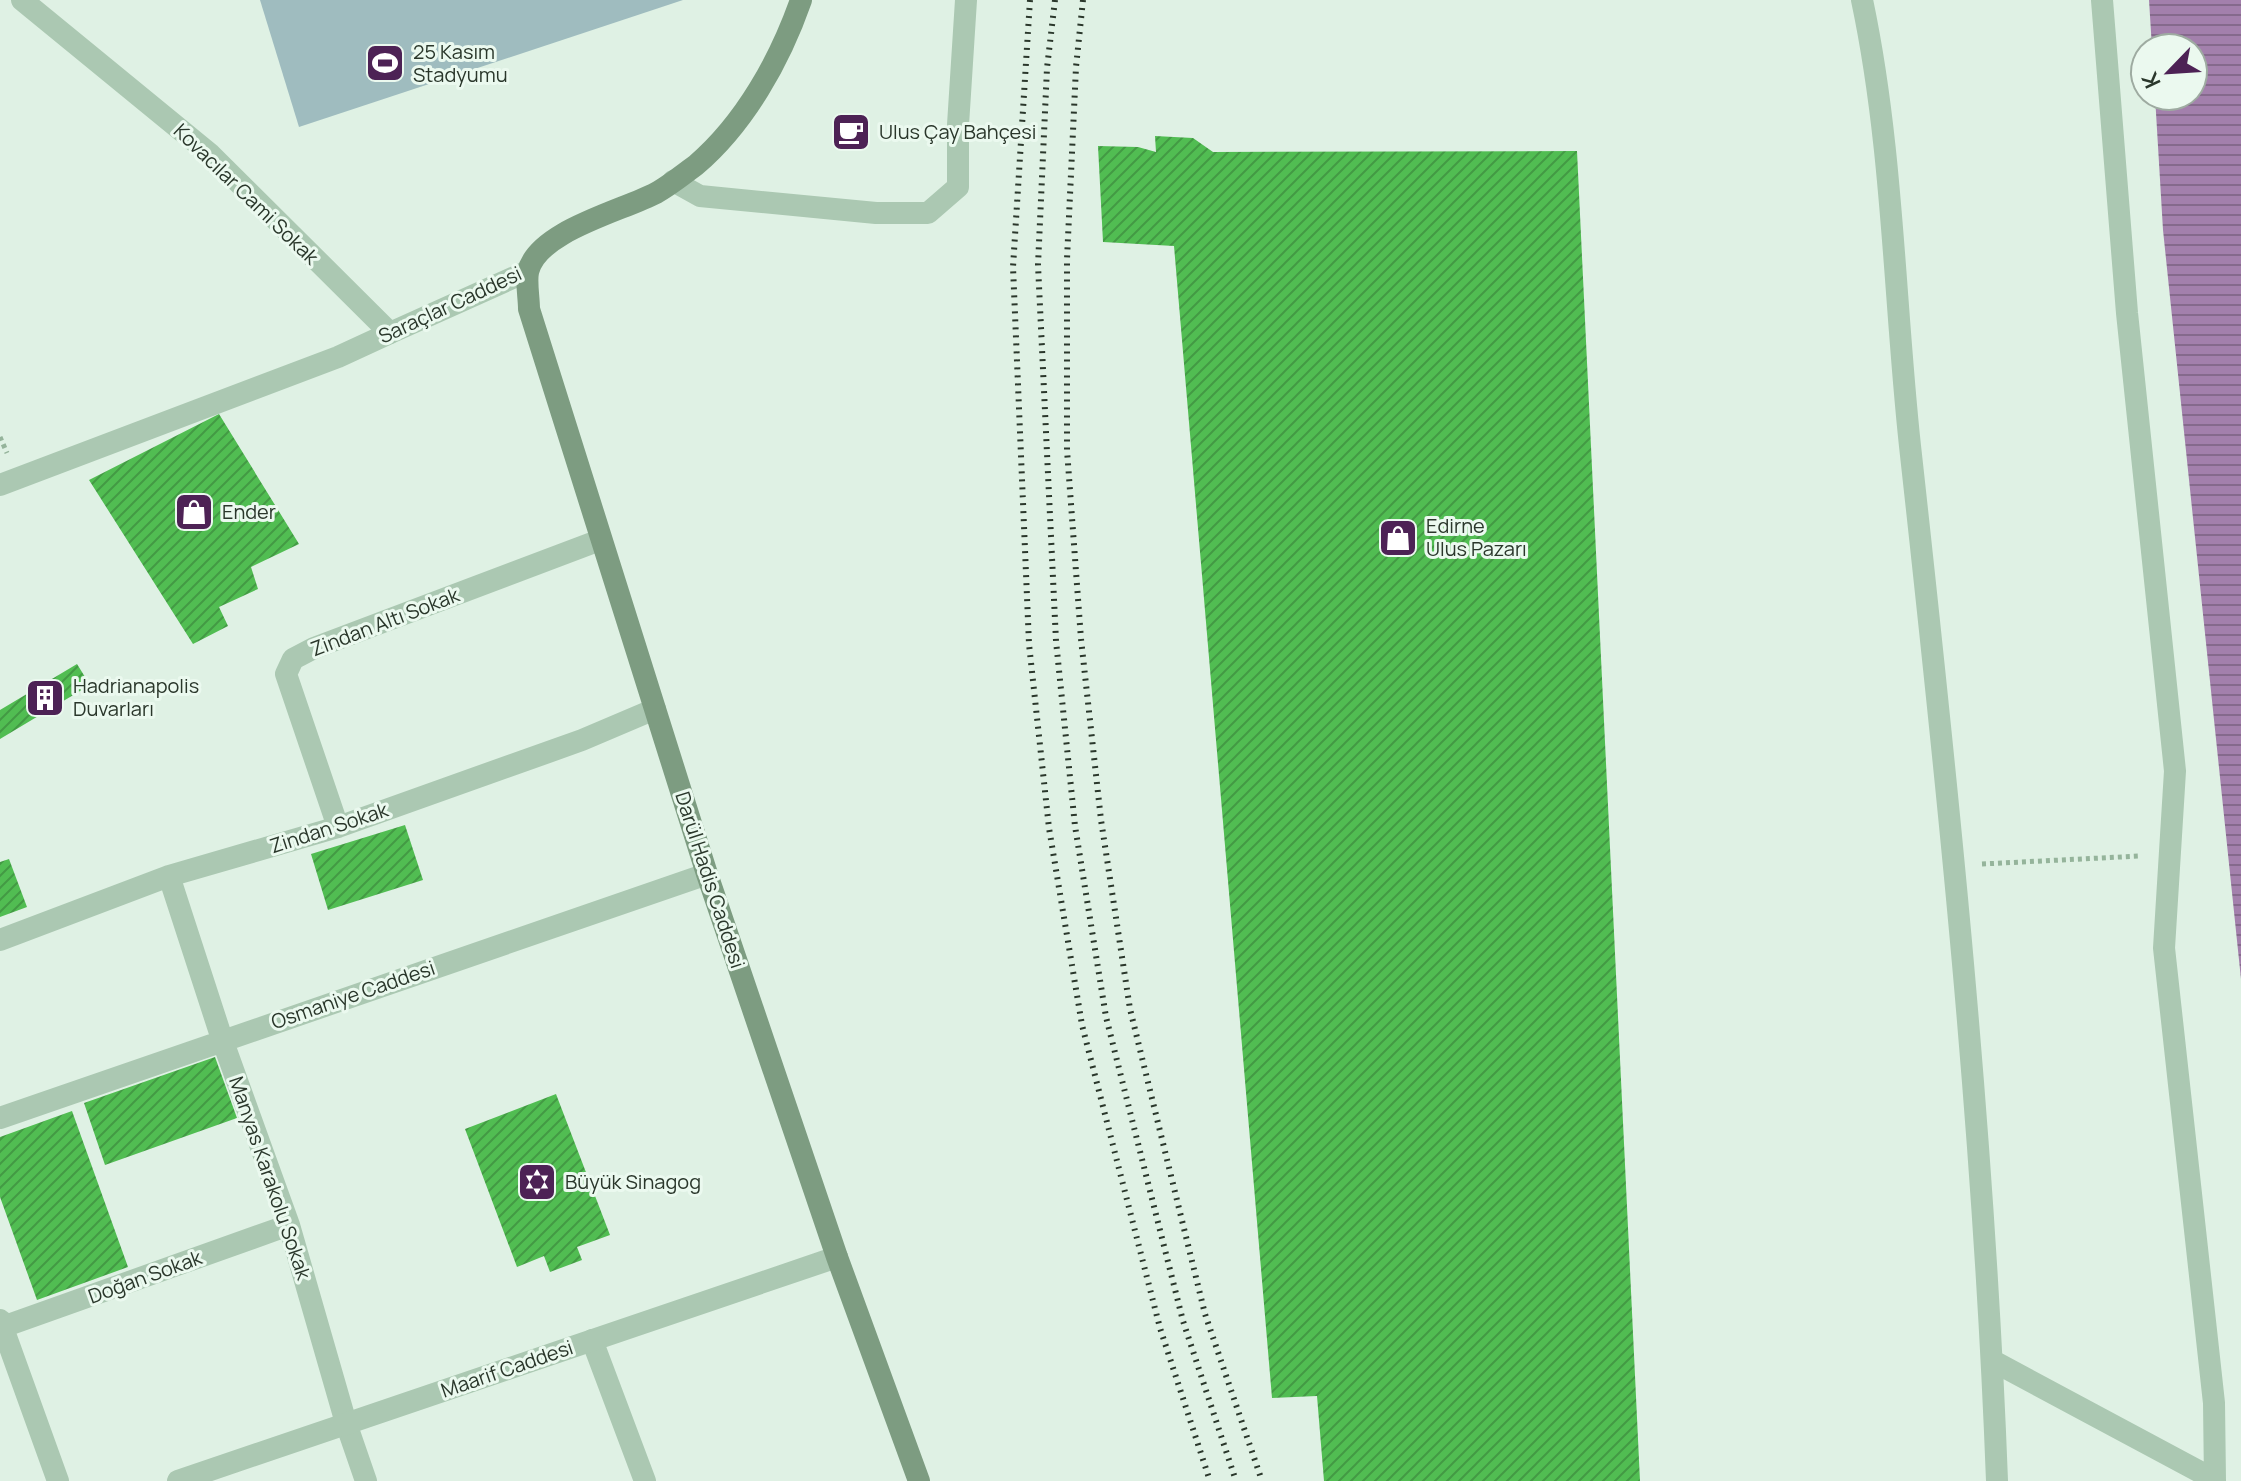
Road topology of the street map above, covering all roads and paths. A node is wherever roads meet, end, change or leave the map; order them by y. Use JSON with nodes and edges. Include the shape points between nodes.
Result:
{"nodes":[{"id":1,"x":22,"y":0,"type":"edge"},
{"id":2,"x":801,"y":0,"type":"edge"},
{"id":3,"x":966,"y":0,"type":"edge"},
{"id":4,"x":1862,"y":0,"type":"edge"},
{"id":5,"x":2102,"y":0,"type":"edge"},
{"id":6,"x":673,"y":181,"type":"junction"},
{"id":7,"x":528,"y":271,"type":"junction"},
{"id":8,"x":390,"y":333,"type":"junction"},
{"id":9,"x":0,"y":485,"type":"edge"},
{"id":10,"x":600,"y":540,"type":"junction"},
{"id":11,"x":655,"y":709,"type":"junction"},
{"id":12,"x":338,"y":827,"type":"junction"},
{"id":13,"x":2169,"y":855,"type":"junction"},
{"id":14,"x":1956,"y":866,"type":"junction"},
{"id":15,"x":707,"y":874,"type":"junction"},
{"id":16,"x":169,"y":876,"type":"junction"},
{"id":17,"x":0,"y":940,"type":"edge"},
{"id":18,"x":222,"y":1039,"type":"junction"},
{"id":19,"x":0,"y":1118,"type":"edge"},
{"id":20,"x":289,"y":1225,"type":"junction"},
{"id":21,"x":837,"y":1257,"type":"junction"},
{"id":22,"x":1,"y":1325,"type":"edge"},
{"id":23,"x":592,"y":1340,"type":"junction"},
{"id":24,"x":1993,"y":1361,"type":"junction"},
{"id":25,"x":346,"y":1423,"type":"junction"},
{"id":26,"x":2215,"y":1480,"type":"edge"},
{"id":27,"x":58,"y":1481,"type":"edge"},
{"id":28,"x":178,"y":1481,"type":"edge"},
{"id":29,"x":366,"y":1481,"type":"edge"},
{"id":30,"x":645,"y":1481,"type":"edge"},
{"id":31,"x":919,"y":1481,"type":"edge"},
{"id":32,"x":1997,"y":1481,"type":"edge"}],
"edges":[{"from":1,"to":8,"type":"street","name":"Kovacılar Cami Sokak","via":[[210,154]]},
{"from":2,"to":6,"type":"main road","name":"Saraçlar Caddesi","via":[[763,83],[739,117]]},
{"from":3,"to":6,"type":"street","via":[[958,187],[928,213],[713,198]]},
{"from":4,"to":14,"type":"street","via":[[1876,66],[1902,376]]},
{"from":5,"to":13,"type":"street","via":[[2127,313],[2175,771]]},
{"from":6,"to":7,"type":"main road","name":"Saraçlar Caddesi","via":[[543,247]]},
{"from":7,"to":8,"type":"street","name":"Saraçlar Caddesi"},
{"from":7,"to":10,"type":"main road","name":"Darül Hadis Caddesi","via":[[529,309]]},
{"from":8,"to":9,"type":"street","name":"Saraçlar Caddesi"},
{"from":10,"to":11,"type":"main road","name":"Darül Hadis Caddesi"},
{"from":10,"to":12,"type":"street","name":"Zindan Altı Sokak","via":[[293,659],[286,674]]},
{"from":11,"to":12,"type":"street","name":"Zindan Sokak"},
{"from":11,"to":15,"type":"main road","name":"Darül Hadis Caddesi"},
{"from":12,"to":16,"type":"street","name":"Zindan Sokak"},
{"from":13,"to":14,"type":"path"},
{"from":13,"to":26,"type":"street","via":[[2164,948],[2214,1403]]},
{"from":14,"to":24,"type":"street"},
{"from":15,"to":18,"type":"street","name":"Osmaniye Caddesi"},
{"from":15,"to":21,"type":"main road","name":"Darül Hadis Caddesi"},
{"from":16,"to":17,"type":"street","name":"Zindan Sokak"},
{"from":16,"to":18,"type":"street","name":"Manyas Karakolu Sokak"},
{"from":18,"to":19,"type":"street","name":"Osmaniye Caddesi"},
{"from":18,"to":20,"type":"street","name":"Manyas Karakolu Sokak"},
{"from":20,"to":22,"type":"street","name":"Doğan Sokak"},
{"from":20,"to":25,"type":"street","name":"Manyas Karakolu Sokak"},
{"from":21,"to":23,"type":"street","name":"Maarif Caddesi"},
{"from":21,"to":31,"type":"main road","name":"Darül Hadis Caddesi"},
{"from":22,"to":27,"type":"street"},
{"from":23,"to":25,"type":"street","name":"Maarif Caddesi"},
{"from":23,"to":30,"type":"street"},
{"from":24,"to":26,"type":"street"},
{"from":24,"to":32,"type":"street"},
{"from":25,"to":28,"type":"street","name":"Maarif Caddesi"},
{"from":25,"to":29,"type":"street","name":"Manyas Karakolu Sokak"}]}
